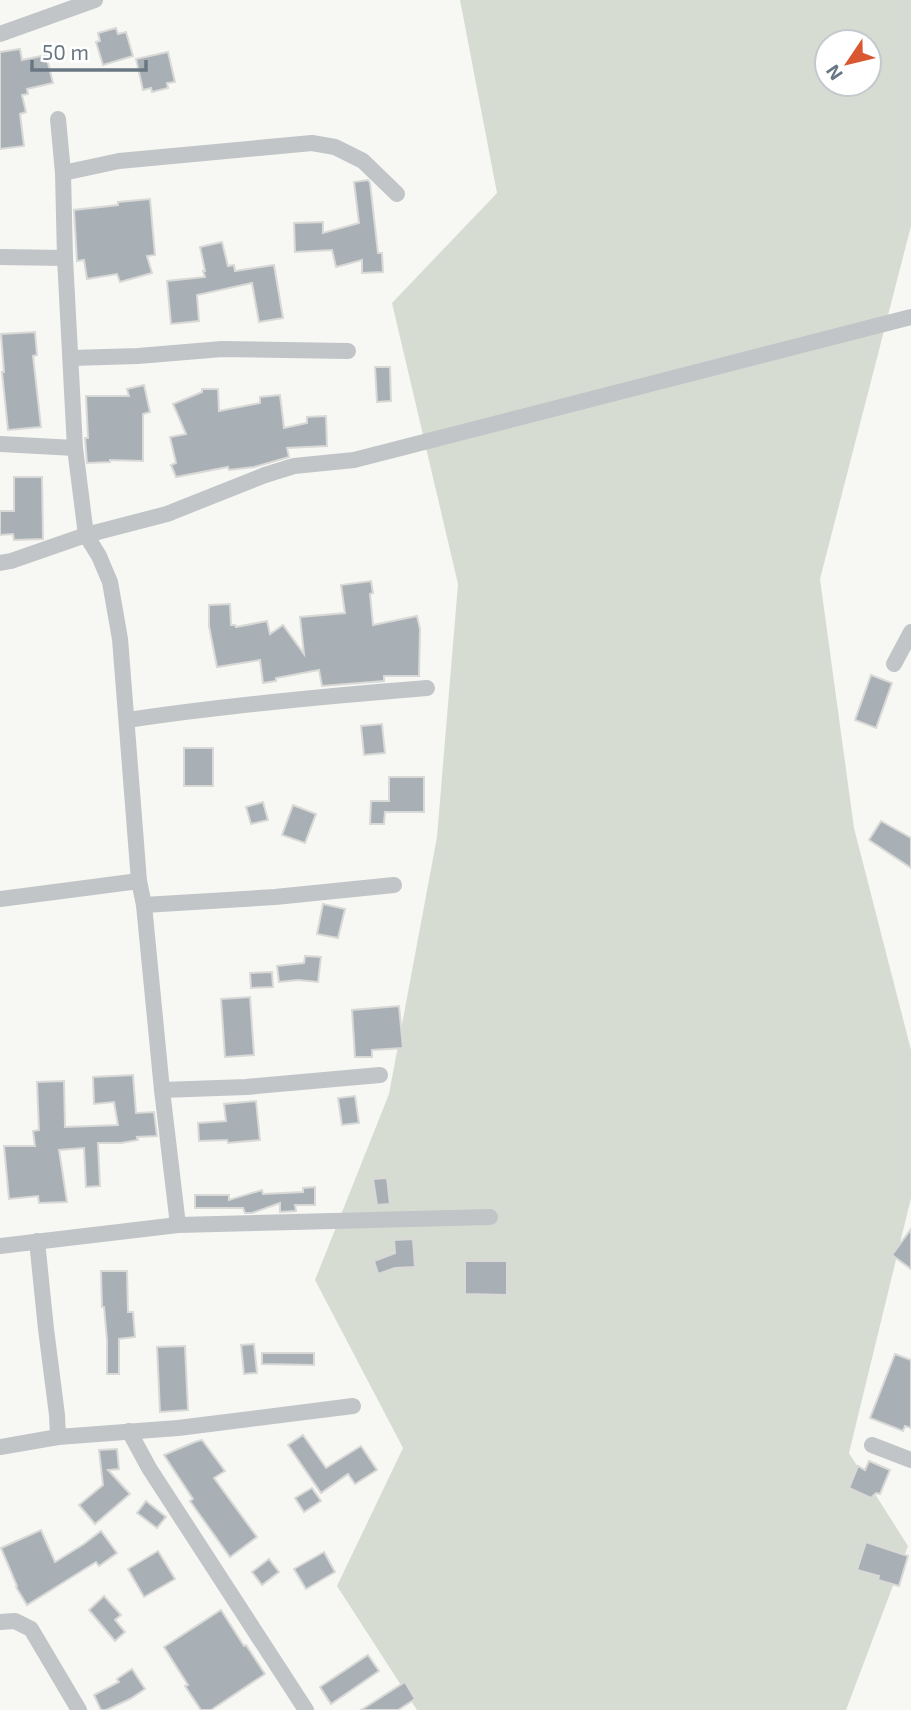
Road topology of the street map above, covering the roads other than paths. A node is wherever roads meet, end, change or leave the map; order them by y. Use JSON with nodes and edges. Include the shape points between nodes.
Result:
{"nodes":[{"id":1,"x":95,"y":0,"type":"edge"},
{"id":2,"x":0,"y":34,"type":"edge"},
{"id":3,"x":58,"y":120,"type":"dead end"},
{"id":4,"x":63,"y":173,"type":"junction"},
{"id":5,"x":397,"y":194,"type":"dead end"},
{"id":6,"x":0,"y":257,"type":"edge"},
{"id":7,"x":65,"y":258,"type":"junction"},
{"id":8,"x":911,"y":317,"type":"edge"},
{"id":9,"x":348,"y":351,"type":"dead end"},
{"id":10,"x":71,"y":358,"type":"junction"},
{"id":11,"x":0,"y":444,"type":"edge"},
{"id":12,"x":75,"y":448,"type":"junction"},
{"id":13,"x":86,"y":535,"type":"junction"},
{"id":14,"x":0,"y":563,"type":"edge"},
{"id":15,"x":911,"y":632,"type":"edge"},
{"id":16,"x":894,"y":664,"type":"dead end"},
{"id":17,"x":427,"y":688,"type":"dead end"},
{"id":18,"x":128,"y":720,"type":"junction"},
{"id":19,"x":139,"y":881,"type":"junction"},
{"id":20,"x":394,"y":885,"type":"dead end"},
{"id":21,"x":0,"y":899,"type":"edge"},
{"id":22,"x":144,"y":905,"type":"junction"},
{"id":23,"x":380,"y":1075,"type":"dead end"},
{"id":24,"x":162,"y":1090,"type":"junction"},
{"id":25,"x":490,"y":1217,"type":"dead end"},
{"id":26,"x":178,"y":1225,"type":"junction"},
{"id":27,"x":37,"y":1241,"type":"junction"},
{"id":28,"x":0,"y":1246,"type":"edge"},
{"id":29,"x":353,"y":1406,"type":"dead end"},
{"id":30,"x":130,"y":1431,"type":"junction"},
{"id":31,"x":58,"y":1437,"type":"junction"},
{"id":32,"x":872,"y":1445,"type":"dead end"},
{"id":33,"x":0,"y":1447,"type":"edge"},
{"id":34,"x":911,"y":1460,"type":"edge"},
{"id":35,"x":0,"y":1622,"type":"edge"},
{"id":36,"x":79,"y":1710,"type":"edge"},
{"id":37,"x":306,"y":1710,"type":"edge"}],
"edges":[{"from":1,"to":2,"type":"street"},
{"from":3,"to":4,"type":"street"},
{"from":4,"to":5,"type":"street","via":[[119,161],[312,143],[335,147],[363,161]]},
{"from":4,"to":7,"type":"street"},
{"from":6,"to":7,"type":"street"},
{"from":7,"to":10,"type":"street"},
{"from":8,"to":13,"type":"street","via":[[354,460],[294,466],[167,514]]},
{"from":9,"to":10,"type":"street","via":[[222,349]]},
{"from":10,"to":12,"type":"street"},
{"from":11,"to":12,"type":"street"},
{"from":12,"to":13,"type":"street"},
{"from":13,"to":14,"type":"street"},
{"from":13,"to":18,"type":"street","via":[[110,582]]},
{"from":15,"to":16,"type":"street"},
{"from":17,"to":18,"type":"street","via":[[299,698]]},
{"from":18,"to":19,"type":"street"},
{"from":19,"to":21,"type":"street"},
{"from":19,"to":22,"type":"street"},
{"from":20,"to":22,"type":"street"},
{"from":22,"to":24,"type":"street"},
{"from":23,"to":24,"type":"street"},
{"from":24,"to":26,"type":"street"},
{"from":25,"to":26,"type":"street"},
{"from":26,"to":27,"type":"street"},
{"from":27,"to":28,"type":"street"},
{"from":27,"to":31,"type":"street"},
{"from":29,"to":30,"type":"street"},
{"from":30,"to":31,"type":"street"},
{"from":30,"to":37,"type":"street","via":[[149,1468]]},
{"from":31,"to":33,"type":"street"},
{"from":32,"to":34,"type":"street"},
{"from":35,"to":36,"type":"street","via":[[15,1621],[31,1629]]}]}
